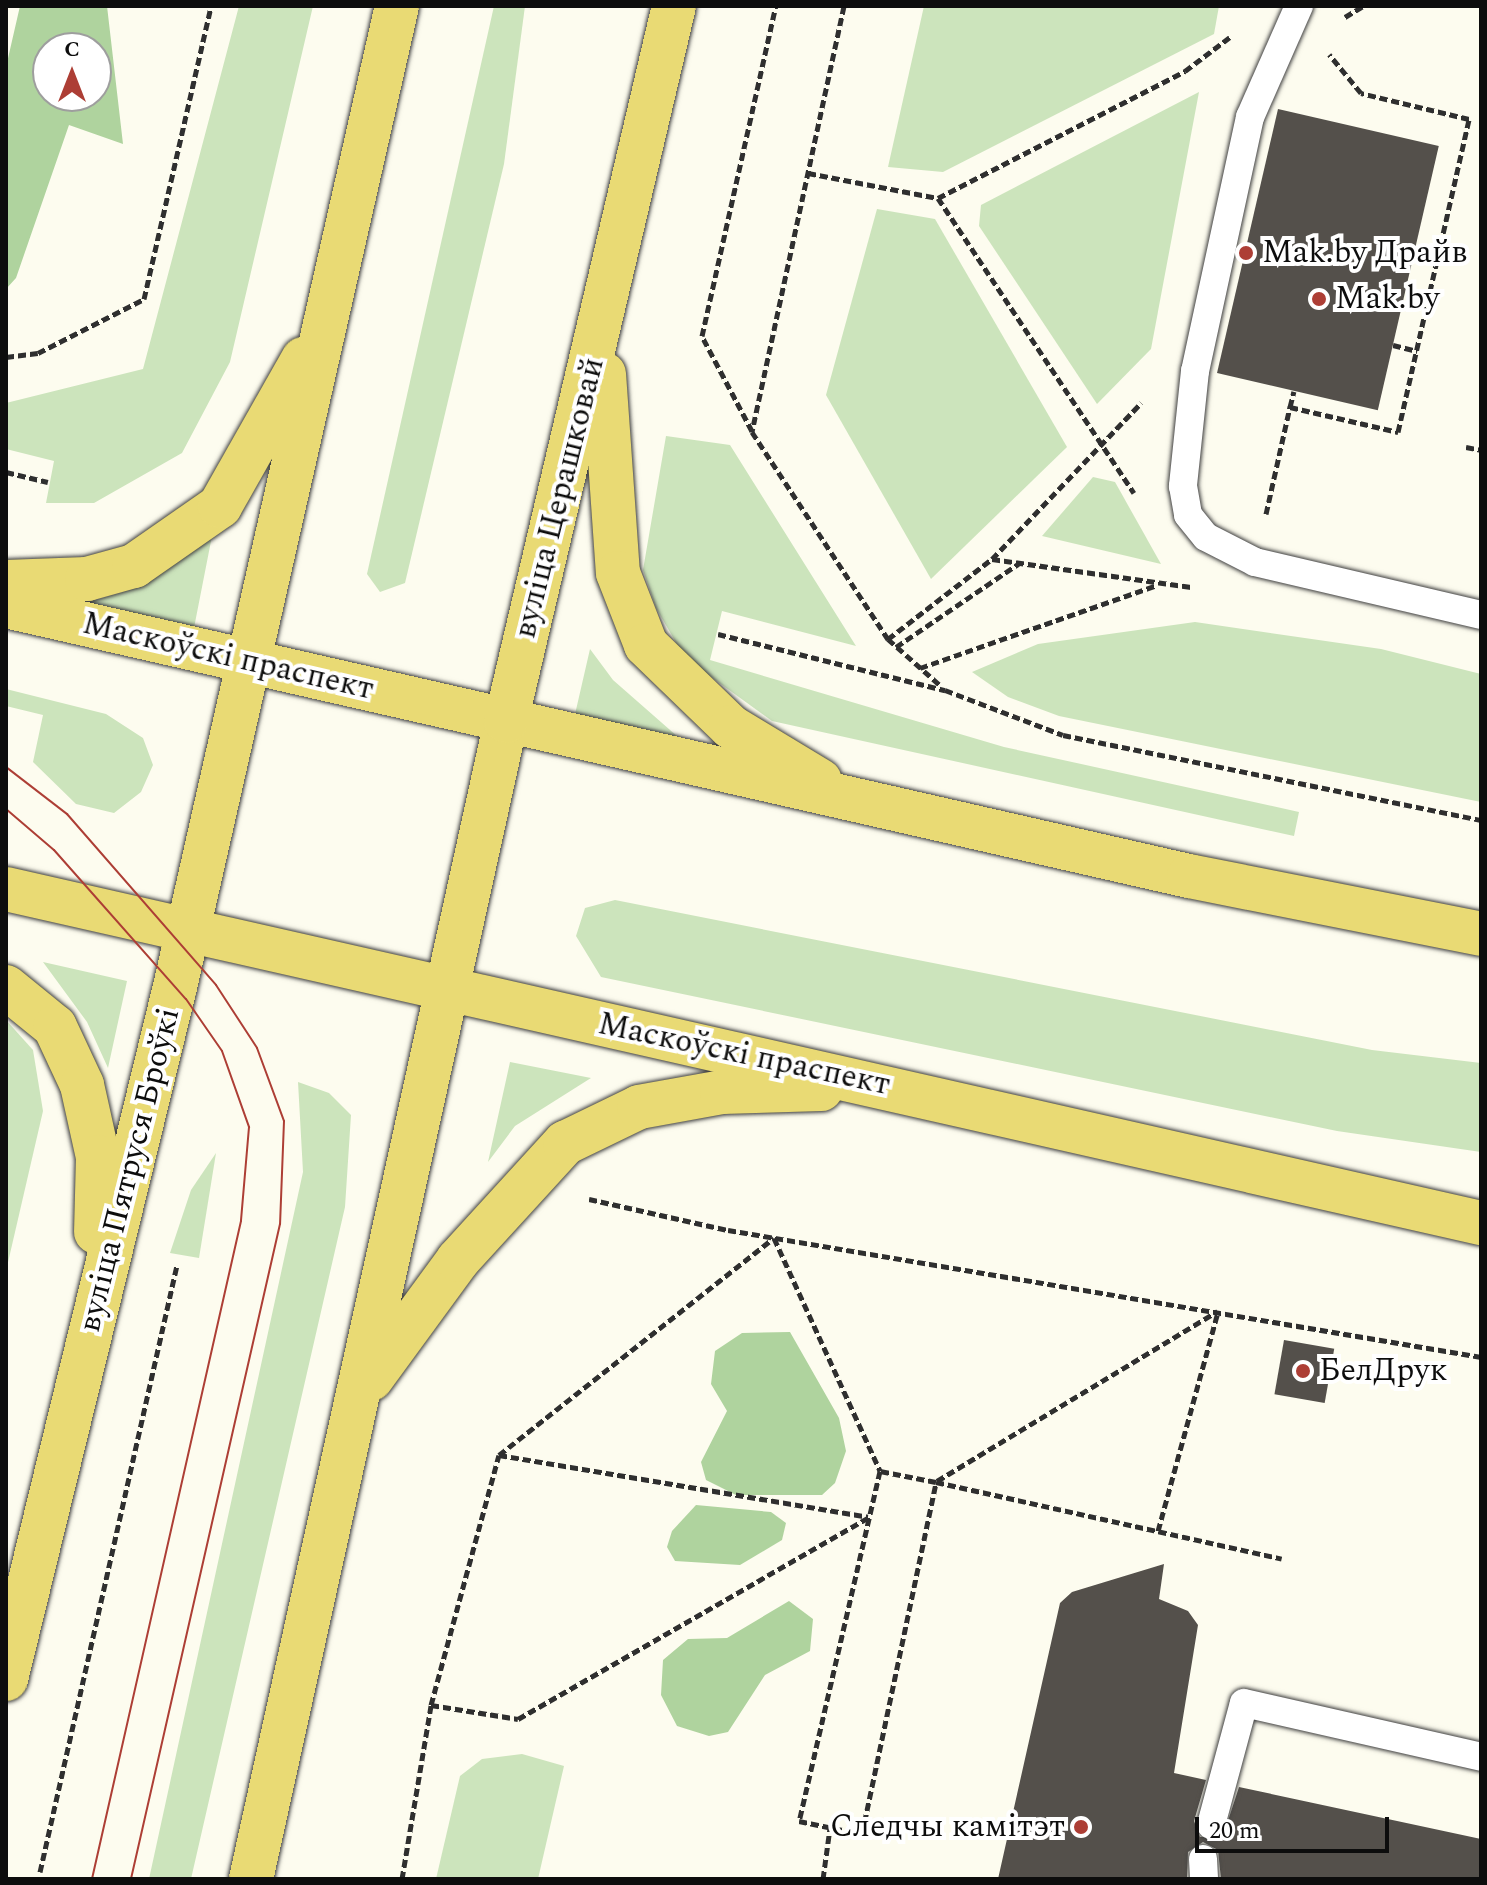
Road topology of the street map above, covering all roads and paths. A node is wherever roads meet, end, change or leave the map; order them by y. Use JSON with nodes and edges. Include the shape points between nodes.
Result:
{"nodes":[{"id":1,"x":211,"y":6,"type":"edge"},
{"id":2,"x":397,"y":6,"type":"edge"},
{"id":3,"x":674,"y":6,"type":"edge"},
{"id":4,"x":776,"y":6,"type":"edge"},
{"id":5,"x":844,"y":6,"type":"edge"},
{"id":6,"x":1299,"y":6,"type":"edge"},
{"id":7,"x":1241,"y":29,"type":"dead end"},
{"id":8,"x":1322,"y":47,"type":"dead end"},
{"id":9,"x":808,"y":173,"type":"junction"},
{"id":10,"x":938,"y":198,"type":"junction"},
{"id":11,"x":331,"y":304,"type":"junction"},
{"id":12,"x":602,"y":328,"type":"junction"},
{"id":13,"x":1393,"y":345,"type":"dead end"},
{"id":14,"x":1417,"y":351,"type":"junction"},
{"id":15,"x":6,"y":357,"type":"edge"},
{"id":16,"x":1294,"y":391,"type":"dead end"},
{"id":17,"x":1290,"y":407,"type":"junction"},
{"id":18,"x":752,"y":432,"type":"junction"},
{"id":19,"x":1466,"y":447,"type":"dead end"},
{"id":20,"x":1103,"y":449,"type":"junction"},
{"id":21,"x":1481,"y":450,"type":"edge"},
{"id":22,"x":6,"y":472,"type":"edge"},
{"id":23,"x":48,"y":482,"type":"dead end"},
{"id":24,"x":1139,"y":500,"type":"dead end"},
{"id":25,"x":1263,"y":530,"type":"dead end"},
{"id":26,"x":992,"y":559,"type":"junction"},
{"id":27,"x":1019,"y":564,"type":"junction"},
{"id":28,"x":1192,"y":576,"type":"dead end"},
{"id":29,"x":6,"y":582,"type":"edge"},
{"id":30,"x":1161,"y":583,"type":"junction"},
{"id":31,"x":6,"y":606,"type":"edge"},
{"id":32,"x":1481,"y":615,"type":"edge"},
{"id":33,"x":717,"y":634,"type":"dead end"},
{"id":34,"x":888,"y":639,"type":"junction"},
{"id":35,"x":896,"y":647,"type":"junction"},
{"id":36,"x":250,"y":661,"type":"junction"},
{"id":37,"x":920,"y":668,"type":"junction"},
{"id":38,"x":945,"y":690,"type":"junction"},
{"id":39,"x":506,"y":721,"type":"junction"},
{"id":40,"x":851,"y":800,"type":"junction"},
{"id":41,"x":1481,"y":820,"type":"edge"},
{"id":42,"x":6,"y":889,"type":"edge"},
{"id":43,"x":188,"y":927,"type":"junction"},
{"id":44,"x":1481,"y":934,"type":"edge"},
{"id":45,"x":6,"y":987,"type":"edge"},
{"id":46,"x":447,"y":991,"type":"junction"},
{"id":47,"x":891,"y":1087,"type":"junction"},
{"id":48,"x":588,"y":1199,"type":"dead end"},
{"id":49,"x":1481,"y":1223,"type":"edge"},
{"id":50,"x":774,"y":1238,"type":"junction"},
{"id":51,"x":177,"y":1265,"type":"dead end"},
{"id":52,"x":1218,"y":1311,"type":"junction"},
{"id":53,"x":93,"y":1323,"type":"junction"},
{"id":54,"x":1481,"y":1357,"type":"edge"},
{"id":55,"x":362,"y":1390,"type":"junction"},
{"id":56,"x":499,"y":1455,"type":"junction"},
{"id":57,"x":880,"y":1471,"type":"junction"},
{"id":58,"x":936,"y":1482,"type":"junction"},
{"id":59,"x":869,"y":1517,"type":"junction"},
{"id":60,"x":1158,"y":1531,"type":"junction"},
{"id":61,"x":1282,"y":1559,"type":"dead end"},
{"id":62,"x":6,"y":1679,"type":"edge"},
{"id":63,"x":431,"y":1705,"type":"junction"},
{"id":64,"x":1481,"y":1757,"type":"edge"},
{"id":65,"x":1211,"y":1825,"type":"dead end"},
{"id":66,"x":830,"y":1828,"type":"junction"},
{"id":67,"x":40,"y":1872,"type":"dead end"},
{"id":68,"x":251,"y":1879,"type":"edge"},
{"id":69,"x":402,"y":1879,"type":"edge"},
{"id":70,"x":823,"y":1879,"type":"edge"}],
"edges":[{"from":1,"to":15,"type":"path","via":[[144,299],[38,353]]},
{"from":2,"to":11,"type":"main road"},
{"from":3,"to":12,"type":"main road","name":"вуліца Церашковай"},
{"from":4,"to":18,"type":"path","via":[[702,336]]},
{"from":5,"to":9,"type":"path"},
{"from":6,"to":32,"type":"lane","via":[[1250,117],[1201,341],[1183,486],[1188,515],[1206,537],[1255,562]]},
{"from":7,"to":10,"type":"path","via":[[1185,71]]},
{"from":8,"to":14,"type":"path","via":[[1361,93],[1469,119]]},
{"from":9,"to":10,"type":"path"},
{"from":9,"to":18,"type":"path"},
{"from":10,"to":20,"type":"path"},
{"from":11,"to":29,"type":"main road","via":[[220,506],[134,566],[87,579]]},
{"from":11,"to":36,"type":"main road"},
{"from":12,"to":39,"type":"main road","name":"вуліца Церашковай"},
{"from":12,"to":40,"type":"main road","via":[[618,573],[646,645],[731,727]]},
{"from":13,"to":14,"type":"path"},
{"from":14,"to":17,"type":"path","via":[[1398,432]]},
{"from":16,"to":17,"type":"path"},
{"from":17,"to":25,"type":"path"},
{"from":18,"to":34,"type":"path"},
{"from":19,"to":21,"type":"path"},
{"from":20,"to":24,"type":"path"},
{"from":20,"to":26,"type":"path"},
{"from":22,"to":23,"type":"path"},
{"from":26,"to":27,"type":"path"},
{"from":26,"to":34,"type":"path"},
{"from":27,"to":30,"type":"path"},
{"from":27,"to":35,"type":"path"},
{"from":28,"to":30,"type":"path","via":[[1201,589]]},
{"from":30,"to":37,"type":"path"},
{"from":31,"to":36,"type":"main road","name":"Маскоўскі праспект"},
{"from":33,"to":38,"type":"path"},
{"from":34,"to":35,"type":"path"},
{"from":35,"to":37,"type":"path"},
{"from":36,"to":39,"type":"main road","name":"Маскоўскі праспект"},
{"from":36,"to":43,"type":"main road","name":"вуліца Пятруся Броўкі"},
{"from":37,"to":38,"type":"path"},
{"from":38,"to":41,"type":"path","via":[[1063,735]]},
{"from":39,"to":40,"type":"main road","name":"Маскоўскі праспект"},
{"from":39,"to":46,"type":"main road","name":"вуліца Церашковай"},
{"from":40,"to":44,"type":"main road","name":"Маскоўскі праспект"},
{"from":42,"to":43,"type":"main road","name":"Маскоўскі праспект"},
{"from":43,"to":46,"type":"main road","name":"Маскоўскі праспект"},
{"from":43,"to":53,"type":"main road","name":"вуліца Пятруся Броўкі"},
{"from":45,"to":53,"type":"main road","via":[[55,1027],[82,1085],[98,1157]]},
{"from":46,"to":47,"type":"main road","name":"Маскоўскі праспект"},
{"from":46,"to":55,"type":"main road"},
{"from":47,"to":49,"type":"main road","name":"Маскоўскі праспект"},
{"from":47,"to":55,"type":"main road","via":[[722,1092],[639,1107],[565,1143],[458,1260]]},
{"from":48,"to":50,"type":"path"},
{"from":50,"to":52,"type":"path"},
{"from":50,"to":56,"type":"path"},
{"from":50,"to":57,"type":"path"},
{"from":51,"to":67,"type":"path"},
{"from":52,"to":54,"type":"path"},
{"from":52,"to":58,"type":"path"},
{"from":52,"to":60,"type":"path"},
{"from":53,"to":62,"type":"main road","name":"вуліца Пятруся Броўкі"},
{"from":55,"to":68,"type":"main road"},
{"from":56,"to":59,"type":"path"},
{"from":56,"to":63,"type":"path"},
{"from":57,"to":58,"type":"path"},
{"from":57,"to":59,"type":"path"},
{"from":58,"to":60,"type":"path"},
{"from":58,"to":66,"type":"path","via":[[862,1834]]},
{"from":59,"to":63,"type":"path","via":[[518,1719]]},
{"from":59,"to":66,"type":"path","via":[[799,1821]]},
{"from":60,"to":61,"type":"path"},
{"from":63,"to":69,"type":"path"},
{"from":64,"to":65,"type":"lane","via":[[1244,1703]]},
{"from":66,"to":70,"type":"path"}]}
